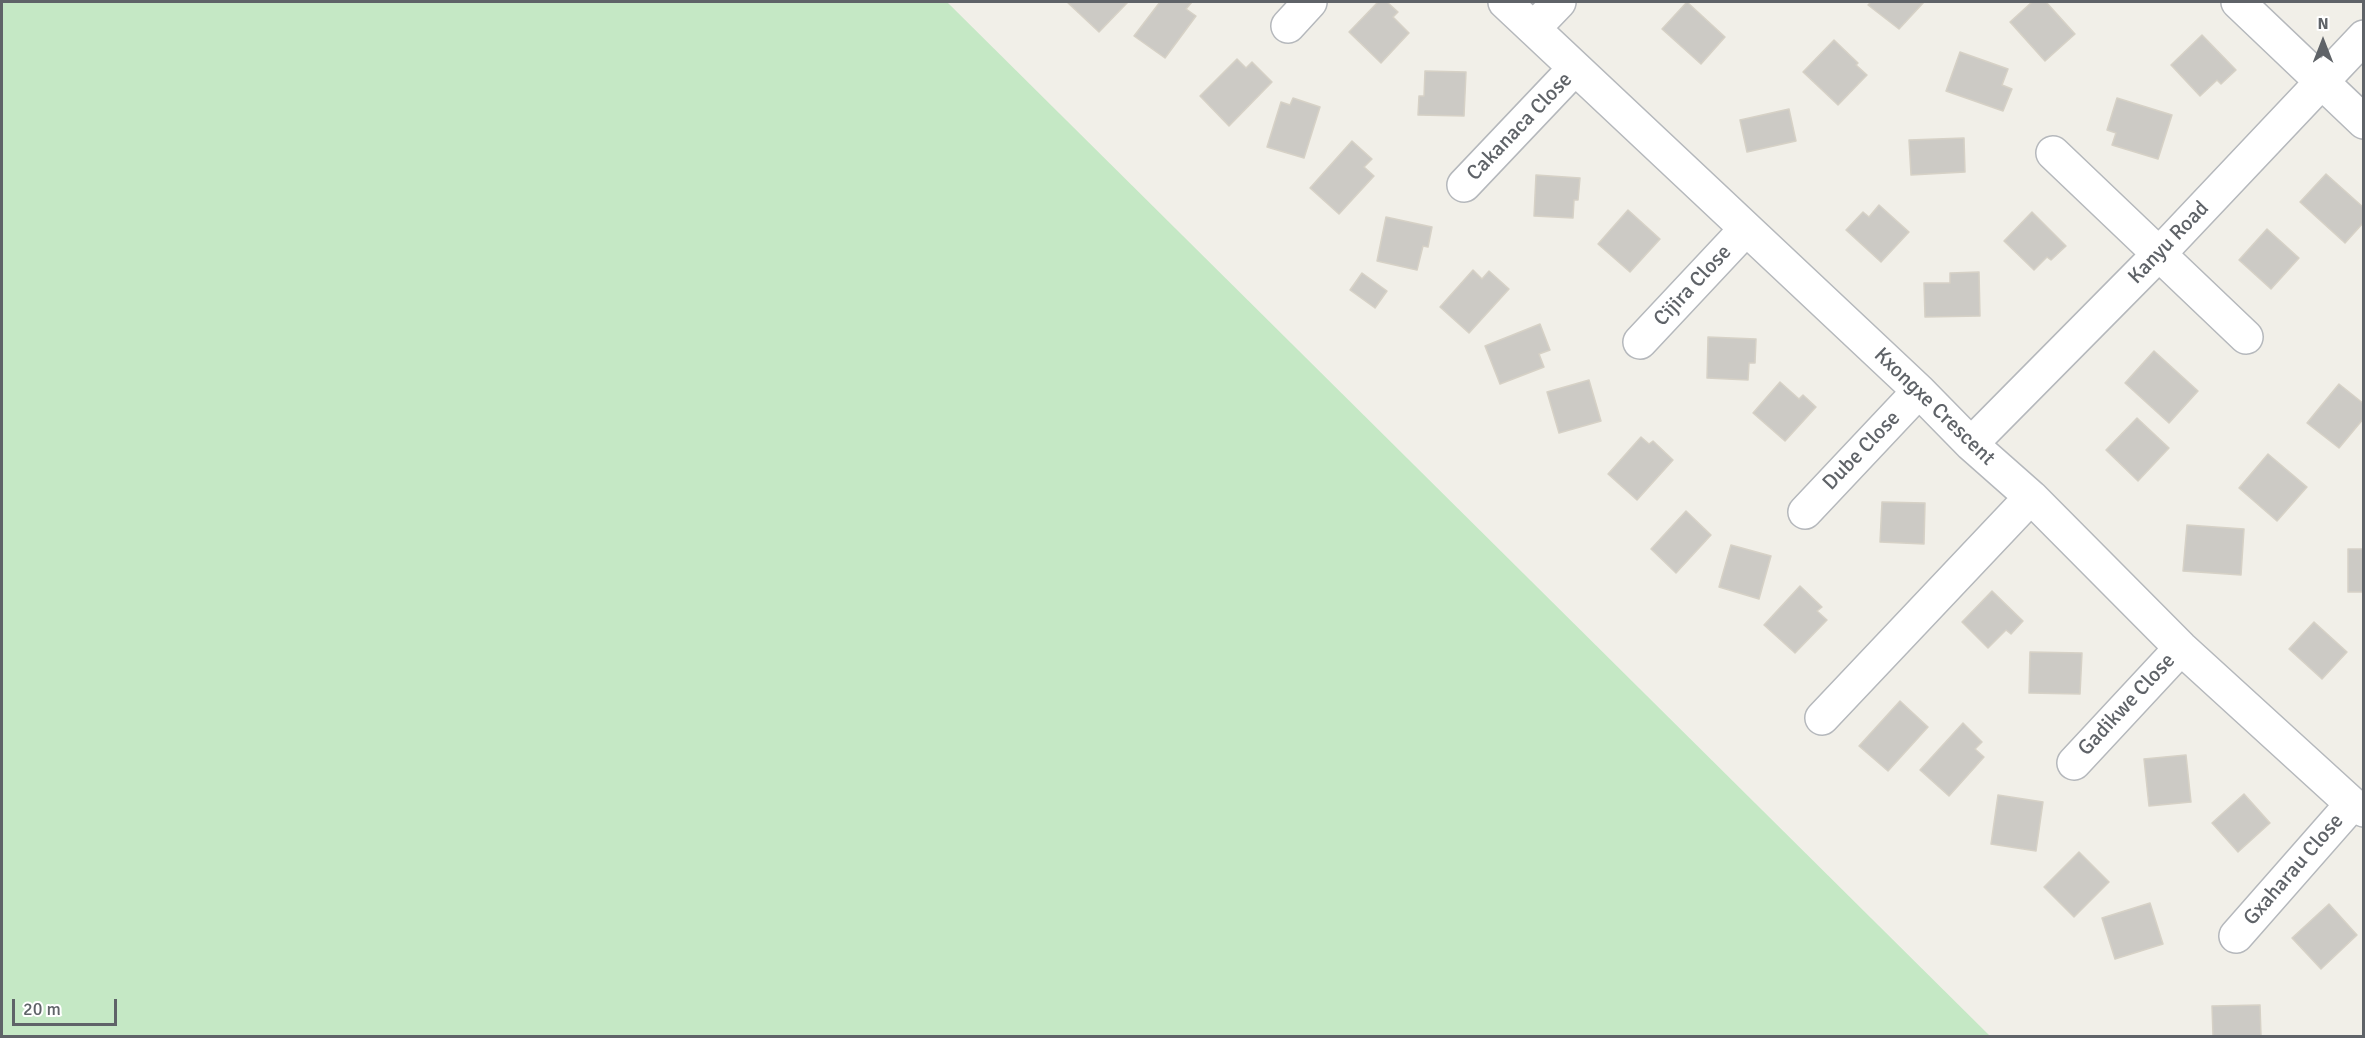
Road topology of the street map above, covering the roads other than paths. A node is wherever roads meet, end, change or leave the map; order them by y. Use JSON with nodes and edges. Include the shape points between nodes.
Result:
{"nodes":[{"id":1,"x":1310,"y":2,"type":"edge"},
{"id":2,"x":1505,"y":2,"type":"edge"},
{"id":3,"x":1559,"y":2,"type":"edge"},
{"id":4,"x":2238,"y":2,"type":"edge"},
{"id":5,"x":1288,"y":26,"type":"dead end"},
{"id":6,"x":1534,"y":28,"type":"junction"},
{"id":7,"x":2364,"y":37,"type":"edge"},
{"id":8,"x":1575,"y":68,"type":"junction"},
{"id":9,"x":2321,"y":82,"type":"junction"},
{"id":10,"x":2364,"y":122,"type":"edge"},
{"id":11,"x":2053,"y":153,"type":"dead end"},
{"id":12,"x":1464,"y":185,"type":"dead end"},
{"id":13,"x":1745,"y":230,"type":"junction"},
{"id":14,"x":2158,"y":255,"type":"junction"},
{"id":15,"x":2246,"y":337,"type":"dead end"},
{"id":16,"x":1640,"y":342,"type":"dead end"},
{"id":17,"x":1919,"y":391,"type":"junction"},
{"id":18,"x":1971,"y":444,"type":"junction"},
{"id":19,"x":2031,"y":497,"type":"junction"},
{"id":20,"x":1805,"y":512,"type":"dead end"},
{"id":21,"x":2181,"y":648,"type":"junction"},
{"id":22,"x":1822,"y":718,"type":"dead end"},
{"id":23,"x":2074,"y":763,"type":"dead end"},
{"id":24,"x":2358,"y":807,"type":"edge"},
{"id":25,"x":2236,"y":936,"type":"dead end"}],
"edges":[{"from":1,"to":5,"type":"street"},
{"from":2,"to":6,"type":"street","name":"Kxongxe Crescent"},
{"from":3,"to":6,"type":"street"},
{"from":4,"to":9,"type":"street"},
{"from":6,"to":8,"type":"street","name":"Kxongxe Crescent"},
{"from":7,"to":9,"type":"street","name":"Kanyu Road"},
{"from":8,"to":12,"type":"street","name":"Cakanaca Close"},
{"from":8,"to":13,"type":"street","name":"Kxongxe Crescent"},
{"from":9,"to":10,"type":"street"},
{"from":9,"to":14,"type":"street","name":"Kanyu Road"},
{"from":11,"to":14,"type":"street"},
{"from":13,"to":16,"type":"street","name":"Cijira Close"},
{"from":13,"to":17,"type":"street","name":"Kxongxe Crescent"},
{"from":14,"to":15,"type":"street"},
{"from":14,"to":18,"type":"street","name":"Kanyu Road"},
{"from":17,"to":18,"type":"street","name":"Kxongxe Crescent"},
{"from":17,"to":20,"type":"street","name":"Dube Close"},
{"from":18,"to":19,"type":"street","name":"Kxongxe Crescent"},
{"from":19,"to":21,"type":"street","name":"Kxongxe Crescent"},
{"from":19,"to":22,"type":"street"},
{"from":21,"to":23,"type":"street","name":"Gadikwe Close"},
{"from":21,"to":24,"type":"street","name":"Kxongxe Crescent"},
{"from":24,"to":25,"type":"street","name":"Gxaharau Close"}]}
